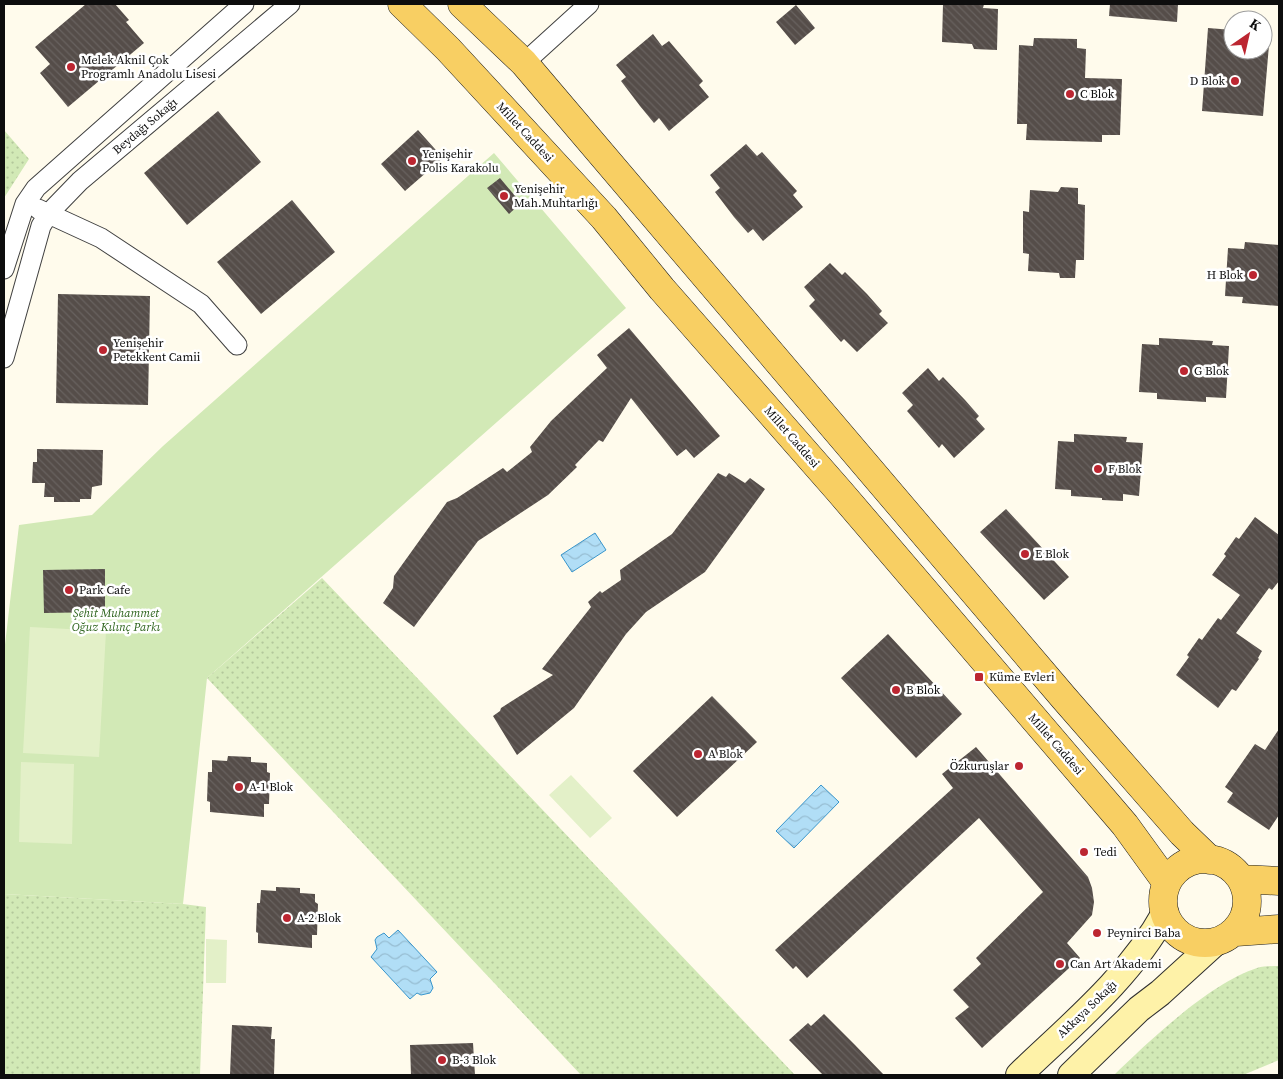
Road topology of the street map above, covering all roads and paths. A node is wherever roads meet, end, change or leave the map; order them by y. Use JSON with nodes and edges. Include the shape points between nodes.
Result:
{"nodes":[{"id":1,"x":244,"y":4,"type":"edge"},
{"id":2,"x":290,"y":4,"type":"edge"},
{"id":3,"x":402,"y":4,"type":"edge"},
{"id":4,"x":462,"y":4,"type":"edge"},
{"id":5,"x":589,"y":4,"type":"edge"},
{"id":6,"x":524,"y":64,"type":"junction"},
{"id":7,"x":25,"y":204,"type":"junction"},
{"id":8,"x":49,"y":213,"type":"junction"},
{"id":9,"x":4,"y":269,"type":"edge"},
{"id":10,"x":237,"y":345,"type":"dead end"},
{"id":11,"x":4,"y":358,"type":"edge"},
{"id":12,"x":1210,"y":860,"type":"junction"},
{"id":13,"x":1242,"y":879,"type":"junction"},
{"id":14,"x":1279,"y":882,"type":"edge"},
{"id":15,"x":1167,"y":883,"type":"junction"},
{"id":16,"x":1165,"y":913,"type":"junction"},
{"id":17,"x":1279,"y":929,"type":"edge"},
{"id":18,"x":1226,"y":937,"type":"junction"},
{"id":19,"x":1019,"y":1075,"type":"edge"},
{"id":20,"x":1071,"y":1075,"type":"edge"}],
"edges":[{"from":1,"to":7,"type":"street","name":"Beydağı Sokağı","via":[[50,175]]},
{"from":2,"to":8,"type":"street","name":"Beydağı Sokağı","via":[[80,181]]},
{"from":3,"to":15,"type":"main road","name":"Millet Caddesi","via":[[448,49],[604,218],[1125,825]]},
{"from":4,"to":6,"type":"main road"},
{"from":5,"to":6,"type":"street"},
{"from":6,"to":12,"type":"main road","via":[[1064,698],[1182,833]]},
{"from":7,"to":8,"type":"street"},
{"from":7,"to":9,"type":"street","name":"Beydağı Sokağı"},
{"from":8,"to":10,"type":"street","via":[[101,238],[201,304]]},
{"from":8,"to":11,"type":"street","name":"Beydağı Sokağı","via":[[41,226]]},
{"from":12,"to":13,"type":"main road","via":[[1222,862]]},
{"from":12,"to":15,"type":"main road","via":[[1185,864]]},
{"from":13,"to":14,"type":"main road"},
{"from":13,"to":18,"type":"main road","via":[[1247,898],[1246,912]]},
{"from":15,"to":16,"type":"main road","via":[[1163,896]]},
{"from":16,"to":18,"type":"main road","via":[[1177,932],[1188,940],[1202,943]]},
{"from":16,"to":19,"type":"street","name":"Akkaya Sokağı","via":[[1144,947],[1117,980]]},
{"from":17,"to":18,"type":"main road"},
{"from":18,"to":20,"type":"street","via":[[1139,1009]]}]}
